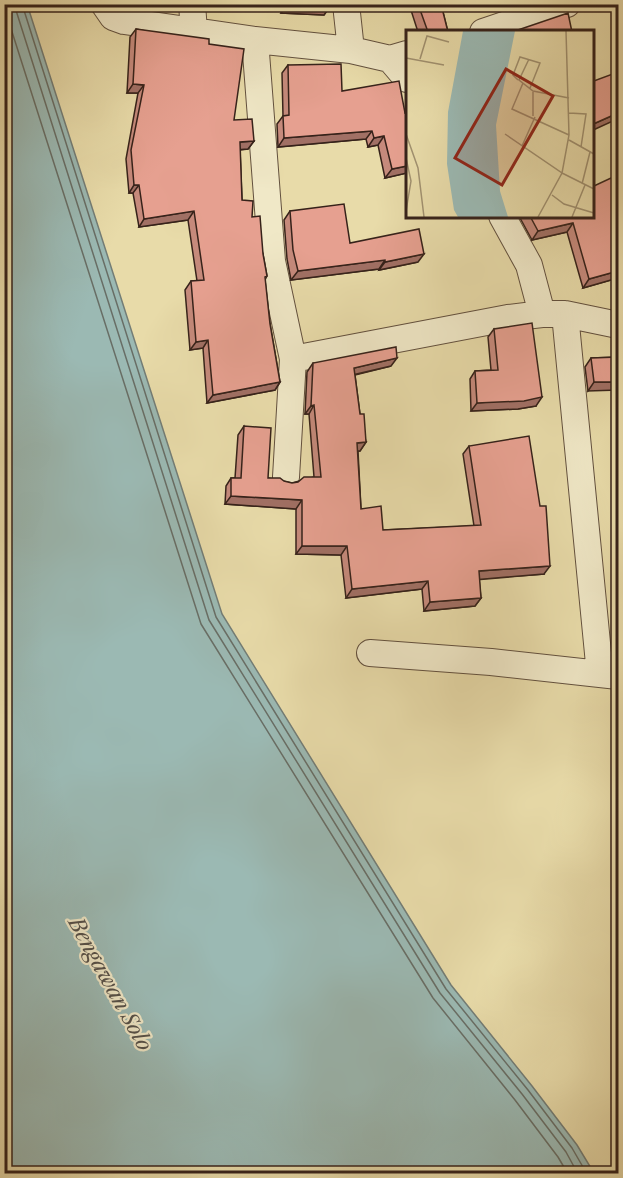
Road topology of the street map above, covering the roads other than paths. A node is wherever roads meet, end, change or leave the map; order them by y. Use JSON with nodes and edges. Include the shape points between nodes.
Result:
{"nodes":[{"id":1,"x":104,"y":4,"type":"edge"},
{"id":2,"x":192,"y":4,"type":"edge"},
{"id":3,"x":346,"y":4,"type":"edge"},
{"id":4,"x":567,"y":4,"type":"edge"},
{"id":5,"x":489,"y":30,"type":"edge"},
{"id":6,"x":194,"y":32,"type":"junction"},
{"id":7,"x":255,"y":40,"type":"junction"},
{"id":8,"x":351,"y":50,"type":"junction"},
{"id":9,"x":399,"y":57,"type":"edge"},
{"id":10,"x":406,"y":76,"type":"edge"},
{"id":11,"x":503,"y":218,"type":"edge"},
{"id":12,"x":553,"y":314,"type":"junction"},
{"id":13,"x":618,"y":326,"type":"edge"},
{"id":14,"x":293,"y":359,"type":"junction"},
{"id":15,"x":286,"y":477,"type":"dead end"},
{"id":16,"x":370,"y":653,"type":"dead end"},
{"id":17,"x":609,"y":675,"type":"edge"}],
"edges":[{"from":1,"to":6,"type":"street","via":[[113,17],[124,21]]},
{"from":2,"to":6,"type":"street"},
{"from":3,"to":8,"type":"street"},
{"from":4,"to":5,"type":"street"},
{"from":6,"to":7,"type":"street"},
{"from":7,"to":8,"type":"street"},
{"from":7,"to":14,"type":"street","via":[[272,261]]},
{"from":8,"to":9,"type":"street"},
{"from":9,"to":10,"type":"street"},
{"from":11,"to":12,"type":"street"},
{"from":12,"to":13,"type":"street"},
{"from":12,"to":14,"type":"street","via":[[508,318]]},
{"from":12,"to":17,"type":"street"},
{"from":14,"to":15,"type":"street"},
{"from":16,"to":17,"type":"street"}]}
